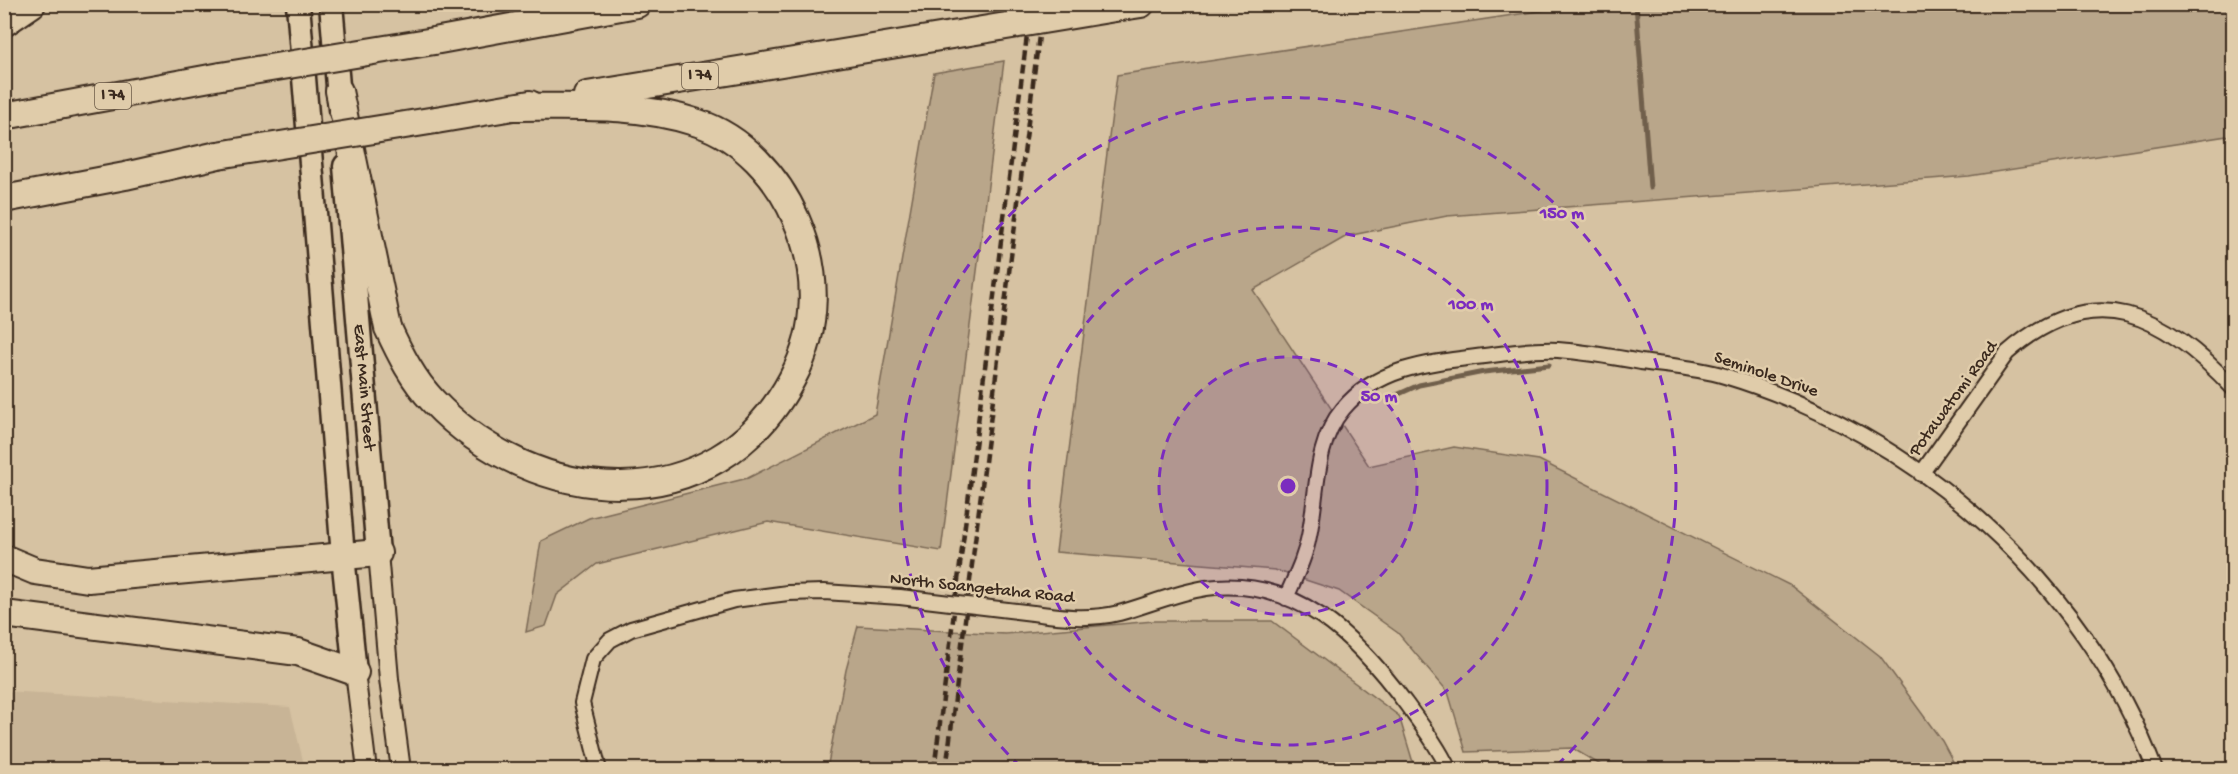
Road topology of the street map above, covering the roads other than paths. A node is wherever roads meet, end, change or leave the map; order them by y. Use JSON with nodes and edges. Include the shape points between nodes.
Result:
{"nodes":[{"id":1,"x":32,"y":4,"type":"edge"},
{"id":2,"x":298,"y":4,"type":"edge"},
{"id":3,"x":331,"y":4,"type":"edge"},
{"id":4,"x":637,"y":4,"type":"edge"},
{"id":5,"x":1142,"y":4,"type":"edge"},
{"id":6,"x":4,"y":23,"type":"edge"},
{"id":7,"x":339,"y":91,"type":"junction"},
{"id":8,"x":513,"y":107,"type":"junction"},
{"id":9,"x":4,"y":117,"type":"edge"},
{"id":10,"x":125,"y":176,"type":"junction"},
{"id":11,"x":4,"y":199,"type":"edge"},
{"id":12,"x":4,"y":217,"type":"edge"},
{"id":13,"x":2234,"y":389,"type":"edge"},
{"id":14,"x":1921,"y":474,"type":"junction"},
{"id":15,"x":378,"y":553,"type":"junction"},
{"id":16,"x":344,"y":556,"type":"junction"},
{"id":17,"x":4,"y":558,"type":"edge"},
{"id":18,"x":1286,"y":598,"type":"junction"},
{"id":19,"x":4,"y":614,"type":"edge"},
{"id":20,"x":356,"y":672,"type":"junction"},
{"id":21,"x":367,"y":770,"type":"edge"},
{"id":22,"x":401,"y":770,"type":"edge"},
{"id":23,"x":599,"y":770,"type":"edge"},
{"id":24,"x":1449,"y":770,"type":"edge"},
{"id":25,"x":2155,"y":770,"type":"edge"}],
"edges":[{"from":1,"to":6,"type":"highway"},
{"from":2,"to":16,"type":"main road","name":"East Main Street"},
{"from":3,"to":7,"type":"main road","name":"East Main Street"},
{"from":4,"to":9,"type":"highway","number":"I 74","bridge":true},
{"from":5,"to":8,"type":"highway","number":"I 74","bridge":true},
{"from":7,"to":8,"type":"highway","via":[[388,328],[431,399],[478,441],[562,479],[620,486],[652,483],[710,464],[735,449],[782,398],[810,334],[814,302],[811,267],[791,207],[756,160],[733,141],[700,123],[620,107]]},
{"from":7,"to":15,"type":"main road","name":"East Main Street"},
{"from":8,"to":10,"type":"highway","number":"I 74","bridge":true,"via":[[218,155]]},
{"from":10,"to":11,"type":"highway","number":"I 74"},
{"from":10,"to":12,"type":"highway","via":[[21,208]]},
{"from":13,"to":14,"type":"street","name":"Potawatomi Road","via":[[2185,342],[2158,327],[2125,314],[2102,310],[2078,312],[2044,326],[2007,353]]},
{"from":14,"to":18,"type":"street","name":"Seminole Drive","via":[[1830,417],[1722,375],[1555,350],[1426,363],[1387,374],[1343,408],[1331,427],[1323,447],[1309,536]]},
{"from":14,"to":25,"type":"street","name":"Seminole Drive","via":[[1978,517],[2045,585],[2109,672]]},
{"from":15,"to":16,"type":"highway"},
{"from":15,"to":22,"type":"street","name":"East Main Street"},
{"from":16,"to":17,"type":"highway","via":[[88,579],[35,570]]},
{"from":16,"to":20,"type":"main road","name":"East Main Street"},
{"from":18,"to":23,"type":"street","name":"North Soangetaha Road","bridge":true,"via":[[1259,589],[1229,586],[1172,595],[1116,614],[1073,618],[900,597],[800,593],[734,600],[631,628],[610,640],[593,659],[582,703]]},
{"from":18,"to":24,"type":"street","name":"North Soangetaha Road","via":[[1314,610],[1368,657],[1426,730]]},
{"from":19,"to":20,"type":"highway","via":[[298,652]]},
{"from":20,"to":21,"type":"street","name":"East Main Street"}]}
